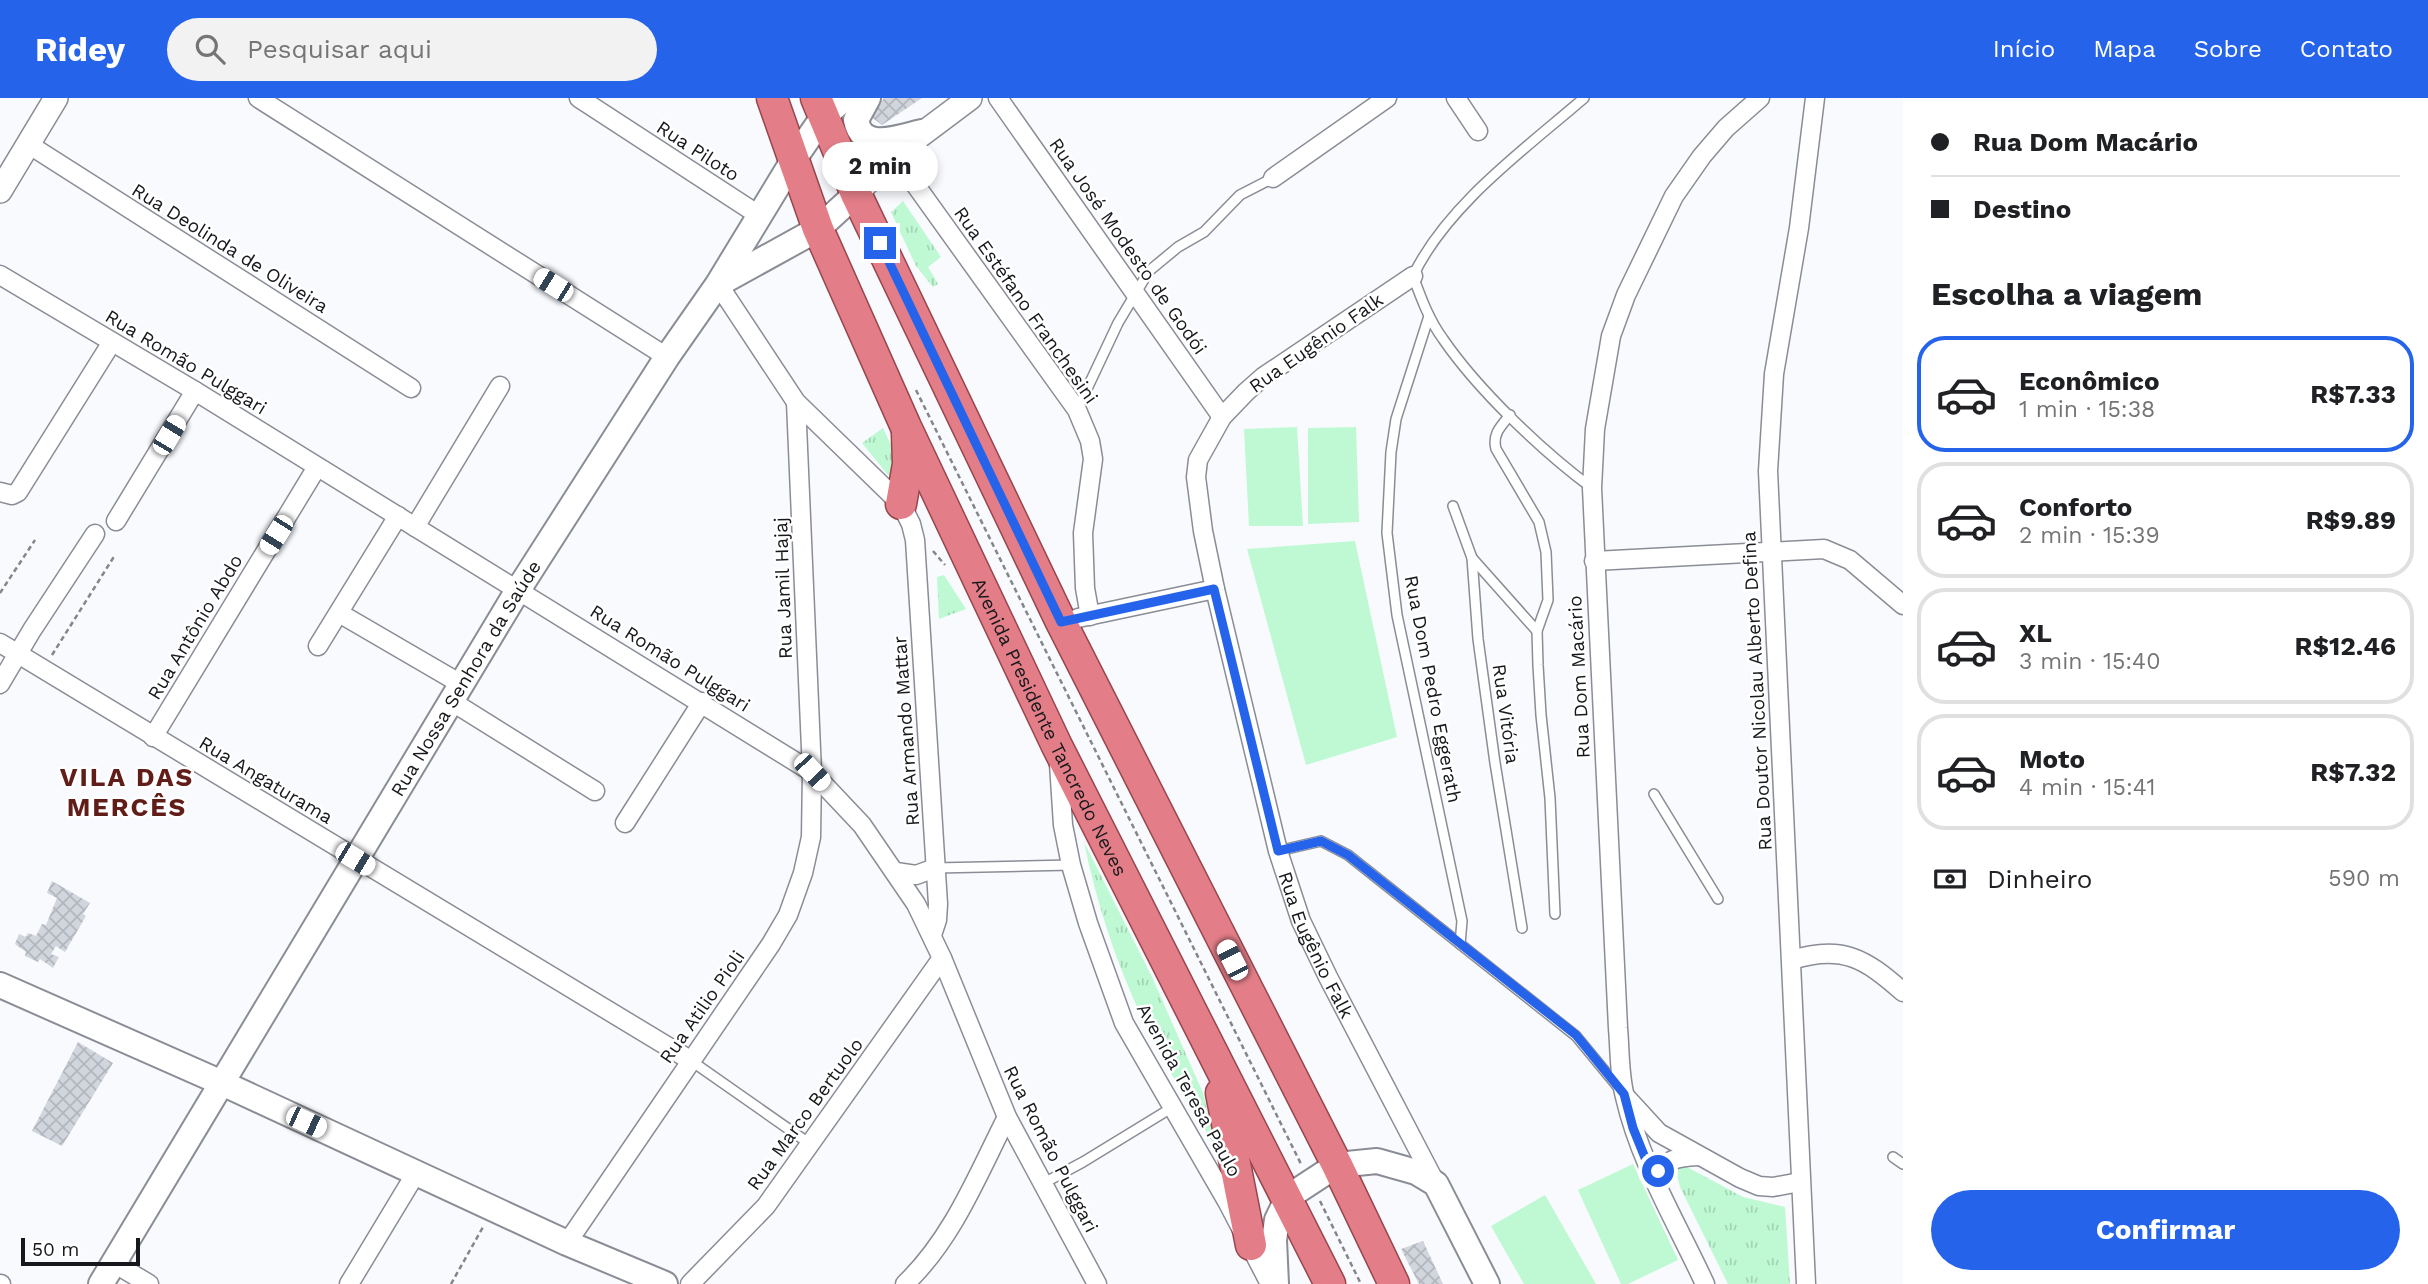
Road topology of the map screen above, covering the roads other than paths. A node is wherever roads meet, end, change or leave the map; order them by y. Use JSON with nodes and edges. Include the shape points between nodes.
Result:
{"nodes":[{"id":1,"x":56,"y":98,"type":"edge"},
{"id":2,"x":258,"y":98,"type":"edge"},
{"id":3,"x":579,"y":98,"type":"edge"},
{"id":4,"x":772,"y":98,"type":"edge"},
{"id":5,"x":845,"y":98,"type":"edge"},
{"id":6,"x":867,"y":98,"type":"edge"},
{"id":7,"x":970,"y":98,"type":"edge"},
{"id":8,"x":998,"y":98,"type":"edge"},
{"id":9,"x":1387,"y":98,"type":"edge"},
{"id":10,"x":1456,"y":98,"type":"edge"},
{"id":11,"x":1584,"y":98,"type":"edge"},
{"id":12,"x":1760,"y":98,"type":"edge"},
{"id":13,"x":1815,"y":98,"type":"edge"},
{"id":14,"x":819,"y":108,"type":"edge"},
{"id":15,"x":1478,"y":131,"type":"dead end"},
{"id":16,"x":922,"y":132,"type":"junction"},
{"id":17,"x":28,"y":144,"type":"junction"},
{"id":18,"x":894,"y":155,"type":"junction"},
{"id":19,"x":794,"y":159,"type":"junction"},
{"id":20,"x":1273,"y":178,"type":"joint"},
{"id":21,"x":0,"y":191,"type":"edge"},
{"id":22,"x":856,"y":194,"type":"junction"},
{"id":23,"x":760,"y":216,"type":"junction"},
{"id":24,"x":818,"y":229,"type":"junction"},
{"id":25,"x":0,"y":275,"type":"edge"},
{"id":26,"x":1413,"y":276,"type":"junction"},
{"id":27,"x":718,"y":284,"type":"junction"},
{"id":28,"x":1135,"y":292,"type":"junction"},
{"id":29,"x":1429,"y":316,"type":"junction"},
{"id":30,"x":111,"y":342,"type":"junction"},
{"id":31,"x":667,"y":357,"type":"junction"},
{"id":32,"x":500,"y":386,"type":"dead end"},
{"id":33,"x":411,"y":388,"type":"dead end"},
{"id":34,"x":195,"y":391,"type":"junction"},
{"id":35,"x":796,"y":402,"type":"junction"},
{"id":36,"x":1077,"y":410,"type":"junction"},
{"id":37,"x":1510,"y":415,"type":"junction"},
{"id":38,"x":1222,"y":417,"type":"junction"},
{"id":39,"x":906,"y":427,"type":"junction"},
{"id":40,"x":317,"y":467,"type":"junction"},
{"id":41,"x":1592,"y":488,"type":"junction"},
{"id":42,"x":9,"y":492,"type":"edge"},
{"id":43,"x":1453,"y":506,"type":"dead end"},
{"id":44,"x":906,"y":514,"type":"junction"},
{"id":45,"x":398,"y":516,"type":"junction"},
{"id":46,"x":117,"y":521,"type":"dead end"},
{"id":47,"x":415,"y":527,"type":"junction"},
{"id":48,"x":96,"y":534,"type":"dead end"},
{"id":49,"x":1771,"y":551,"type":"junction"},
{"id":50,"x":1472,"y":558,"type":"junction"},
{"id":51,"x":1594,"y":561,"type":"junction"},
{"id":52,"x":1214,"y":589,"type":"junction"},
{"id":53,"x":518,"y":590,"type":"junction"},
{"id":54,"x":1903,"y":605,"type":"edge"},
{"id":55,"x":338,"y":613,"type":"junction"},
{"id":56,"x":1075,"y":619,"type":"junction"},
{"id":57,"x":1537,"y":631,"type":"junction"},
{"id":58,"x":0,"y":643,"type":"edge"},
{"id":59,"x":318,"y":646,"type":"dead end"},
{"id":60,"x":17,"y":654,"type":"junction"},
{"id":61,"x":0,"y":684,"type":"edge"},
{"id":62,"x":456,"y":693,"type":"junction"},
{"id":63,"x":702,"y":702,"type":"junction"},
{"id":64,"x":153,"y":737,"type":"junction"},
{"id":65,"x":1058,"y":747,"type":"junction"},
{"id":66,"x":812,"y":772,"type":"junction"},
{"id":67,"x":595,"y":791,"type":"dead end"},
{"id":68,"x":1654,"y":794,"type":"dead end"},
{"id":69,"x":625,"y":823,"type":"dead end"},
{"id":70,"x":1278,"y":851,"type":"junction"},
{"id":71,"x":355,"y":859,"type":"junction"},
{"id":72,"x":1072,"y":865,"type":"junction"},
{"id":73,"x":935,"y":868,"type":"junction"},
{"id":74,"x":896,"y":872,"type":"junction"},
{"id":75,"x":1718,"y":899,"type":"dead end"},
{"id":76,"x":1555,"y":914,"type":"dead end"},
{"id":77,"x":1522,"y":928,"type":"dead end"},
{"id":78,"x":932,"y":935,"type":"junction"},
{"id":79,"x":1460,"y":944,"type":"junction"},
{"id":80,"x":942,"y":958,"type":"junction"},
{"id":81,"x":1792,"y":960,"type":"junction"},
{"id":82,"x":0,"y":985,"type":"edge"},
{"id":83,"x":1903,"y":992,"type":"edge"},
{"id":84,"x":1214,"y":1058,"type":"junction"},
{"id":85,"x":690,"y":1060,"type":"junction"},
{"id":86,"x":222,"y":1083,"type":"junction"},
{"id":87,"x":1624,"y":1094,"type":"junction"},
{"id":88,"x":1173,"y":1107,"type":"junction"},
{"id":89,"x":1007,"y":1117,"type":"junction"},
{"id":90,"x":1406,"y":1126,"type":"junction"},
{"id":91,"x":810,"y":1144,"type":"junction"},
{"id":92,"x":1698,"y":1156,"type":"junction"},
{"id":93,"x":1893,"y":1157,"type":"dead end"},
{"id":94,"x":1377,"y":1161,"type":"junction"},
{"id":95,"x":1903,"y":1164,"type":"edge"},
{"id":96,"x":1337,"y":1165,"type":"junction"},
{"id":97,"x":416,"y":1173,"type":"junction"},
{"id":98,"x":1654,"y":1180,"type":"junction"},
{"id":99,"x":1800,"y":1182,"type":"junction"},
{"id":100,"x":1042,"y":1184,"type":"junction"},
{"id":101,"x":1436,"y":1184,"type":"junction"},
{"id":102,"x":1299,"y":1190,"type":"junction"},
{"id":103,"x":566,"y":1243,"type":"junction"},
{"id":104,"x":1251,"y":1245,"type":"junction"},
{"id":105,"x":104,"y":1276,"type":"edge"},
{"id":106,"x":149,"y":1284,"type":"edge"},
{"id":107,"x":349,"y":1284,"type":"edge"},
{"id":108,"x":665,"y":1284,"type":"edge"},
{"id":109,"x":690,"y":1284,"type":"edge"},
{"id":110,"x":905,"y":1284,"type":"edge"},
{"id":111,"x":1097,"y":1284,"type":"edge"},
{"id":112,"x":1270,"y":1284,"type":"edge"},
{"id":113,"x":1276,"y":1284,"type":"edge"},
{"id":114,"x":1330,"y":1284,"type":"edge"},
{"id":115,"x":1394,"y":1284,"type":"edge"},
{"id":116,"x":1487,"y":1284,"type":"edge"},
{"id":117,"x":1705,"y":1284,"type":"edge"},
{"id":118,"x":1806,"y":1284,"type":"edge"}],
"edges":[{"from":1,"to":17,"type":"street"},
{"from":2,"to":31,"type":"street"},
{"from":3,"to":23,"type":"street","name":"Rua Piloto"},
{"from":4,"to":19,"type":"highway","name":"Avenida Presidente Tancredo Neves"},
{"from":5,"to":14,"type":"main road","name":"Rua Nossa Senhora da Saúde"},
{"from":6,"to":16,"type":"main road","via":[[856,120],[866,138],[887,141]]},
{"from":7,"to":16,"type":"street"},
{"from":8,"to":28,"type":"street","name":"Rua José Modesto de Godói"},
{"from":9,"to":20,"type":"street"},
{"from":10,"to":15,"type":"street"},
{"from":11,"to":26,"type":"lane","via":[[1457,211],[1436,235]]},
{"from":12,"to":41,"type":"street","name":"Rua Dom Macário","via":[[1726,128],[1674,196],[1631,284],[1611,336],[1595,429]]},
{"from":13,"to":49,"type":"street","name":"Rua Doutor Nicolau Alberto Defina","via":[[1774,374],[1768,471]]},
{"from":14,"to":19,"type":"main road","name":"Rua Nossa Senhora da Saúde"},
{"from":14,"to":22,"type":"highway"},
{"from":16,"to":18,"type":"street"},
{"from":17,"to":21,"type":"street"},
{"from":17,"to":33,"type":"street","name":"Rua Deolinda de Oliveira"},
{"from":18,"to":22,"type":"street"},
{"from":18,"to":36,"type":"street","name":"Rua Estéfano Franchesini"},
{"from":19,"to":23,"type":"main road","name":"Rua Nossa Senhora da Saúde"},
{"from":19,"to":24,"type":"highway","name":"Avenida Presidente Tancredo Neves"},
{"from":20,"to":28,"type":"lane","via":[[1240,195],[1204,232],[1149,271]]},
{"from":22,"to":24,"type":"main road"},
{"from":22,"to":56,"type":"highway"},
{"from":23,"to":27,"type":"main road","name":"Rua Nossa Senhora da Saúde"},
{"from":24,"to":27,"type":"main road"},
{"from":24,"to":39,"type":"highway","name":"Avenida Presidente Tancredo Neves"},
{"from":25,"to":30,"type":"street","name":"Rua Romão Pulggari"},
{"from":26,"to":29,"type":"lane"},
{"from":26,"to":38,"type":"street","name":"Rua Eugênio Falk","via":[[1264,377]]},
{"from":27,"to":31,"type":"main road","name":"Rua Nossa Senhora da Saúde"},
{"from":27,"to":35,"type":"street"},
{"from":28,"to":36,"type":"lane"},
{"from":28,"to":38,"type":"street","name":"Rua José Modesto de Godói"},
{"from":29,"to":37,"type":"lane","via":[[1464,366]]},
{"from":29,"to":79,"type":"lane","name":"Rua Dom Pedro Eggerath","via":[[1396,419],[1387,533],[1397,615],[1462,921]]},
{"from":30,"to":34,"type":"street","name":"Rua Romão Pulggari"},
{"from":30,"to":42,"type":"street"},
{"from":31,"to":53,"type":"main road","name":"Rua Nossa Senhora da Saúde"},
{"from":32,"to":47,"type":"street"},
{"from":34,"to":40,"type":"street","name":"Rua Romão Pulggari"},
{"from":34,"to":46,"type":"street"},
{"from":35,"to":44,"type":"street"},
{"from":35,"to":66,"type":"street","name":"Rua Jamil Hajaj"},
{"from":36,"to":56,"type":"street","name":"Rua Estéfano Franchesini","via":[[1093,459],[1083,533],[1085,588]]},
{"from":37,"to":41,"type":"lane"},
{"from":37,"to":57,"type":"lane","via":[[1493,442],[1539,522],[1546,552],[1548,600]]},
{"from":38,"to":52,"type":"street","name":"Rua Eugênio Falk","via":[[1202,450],[1196,477]]},
{"from":39,"to":44,"type":"highway"},
{"from":39,"to":65,"type":"highway","name":"Avenida Presidente Tancredo Neves"},
{"from":40,"to":45,"type":"street","name":"Rua Romão Pulggari"},
{"from":40,"to":64,"type":"street","name":"Rua Antônio Abdo"},
{"from":41,"to":51,"type":"street","name":"Rua Dom Macário"},
{"from":43,"to":50,"type":"lane","name":"Rua Vitória"},
{"from":44,"to":73,"type":"street","name":"Rua Armando Mattar","via":[[915,540]]},
{"from":45,"to":47,"type":"street","name":"Rua Romão Pulggari"},
{"from":45,"to":55,"type":"street"},
{"from":47,"to":53,"type":"street","name":"Rua Romão Pulggari"},
{"from":48,"to":60,"type":"street"},
{"from":49,"to":51,"type":"street"},
{"from":49,"to":54,"type":"street","via":[[1835,551],[1866,571]]},
{"from":49,"to":81,"type":"street","name":"Rua Doutor Nicolau Alberto Defina"},
{"from":50,"to":57,"type":"lane"},
{"from":50,"to":77,"type":"lane","name":"Rua Vitória","via":[[1480,653]]},
{"from":51,"to":87,"type":"street","name":"Rua Dom Macário"},
{"from":52,"to":56,"type":"street"},
{"from":52,"to":70,"type":"street","name":"Rua Eugênio Falk"},
{"from":53,"to":62,"type":"main road","name":"Rua Nossa Senhora da Saúde"},
{"from":53,"to":63,"type":"street","name":"Rua Romão Pulggari"},
{"from":55,"to":59,"type":"street"},
{"from":55,"to":62,"type":"street"},
{"from":56,"to":96,"type":"highway"},
{"from":57,"to":76,"type":"lane"},
{"from":58,"to":60,"type":"street","name":"Rua Angaturama"},
{"from":60,"to":61,"type":"street"},
{"from":60,"to":64,"type":"street","name":"Rua Angaturama"},
{"from":62,"to":67,"type":"street"},
{"from":62,"to":71,"type":"main road","name":"Rua Nossa Senhora da Saúde"},
{"from":63,"to":66,"type":"street","name":"Rua Romão Pulggari"},
{"from":63,"to":69,"type":"street"},
{"from":64,"to":71,"type":"street","name":"Rua Angaturama"},
{"from":65,"to":72,"type":"street","name":"Avenida Teresa Paulo","via":[[1063,825]]},
{"from":65,"to":84,"type":"highway","name":"Avenida Presidente Tancredo Neves"},
{"from":66,"to":74,"type":"street","name":"Rua Romão Pulggari","via":[[862,825]]},
{"from":66,"to":85,"type":"street","name":"Rua Atilio Pioli","via":[[811,837],[788,915]]},
{"from":68,"to":75,"type":"lane"},
{"from":70,"to":79,"type":"lane","via":[[1321,841],[1334,846]]},
{"from":70,"to":90,"type":"street","name":"Rua Eugênio Falk","via":[[1312,946]]},
{"from":71,"to":85,"type":"street","name":"Rua Angaturama"},
{"from":71,"to":86,"type":"main road","name":"Rua Nossa Senhora da Saúde"},
{"from":72,"to":73,"type":"lane"},
{"from":72,"to":88,"type":"street","name":"Avenida Teresa Paulo","via":[[1124,1023]]},
{"from":73,"to":74,"type":"street","via":[[916,875]]},
{"from":73,"to":78,"type":"street","name":"Rua Armando Mattar","via":[[938,904]]},
{"from":74,"to":78,"type":"street","name":"Rua Romão Pulggari"},
{"from":78,"to":80,"type":"street","name":"Rua Romão Pulggari"},
{"from":79,"to":87,"type":"lane","via":[[1576,1035]]},
{"from":80,"to":89,"type":"street","name":"Rua Romão Pulggari"},
{"from":80,"to":91,"type":"street","name":"Rua Marco Bertuolo"},
{"from":81,"to":83,"type":"street","via":[[1813,953],[1844,954],[1880,971]]},
{"from":81,"to":99,"type":"street","name":"Rua Doutor Nicolau Alberto Defina"},
{"from":82,"to":86,"type":"main road"},
{"from":84,"to":102,"type":"highway","name":"Avenida Presidente Tancredo Neves"},
{"from":84,"to":104,"type":"highway"},
{"from":85,"to":91,"type":"lane"},
{"from":85,"to":103,"type":"street","name":"Rua Atilio Pioli"},
{"from":86,"to":97,"type":"main road"},
{"from":86,"to":105,"type":"main road","name":"Rua Nossa Senhora da Saúde"},
{"from":87,"to":92,"type":"street","via":[[1659,1133]]},
{"from":87,"to":98,"type":"street","name":"Rua Dom Macário"},
{"from":88,"to":100,"type":"lane"},
{"from":88,"to":104,"type":"street","name":"Avenida Teresa Paulo"},
{"from":89,"to":100,"type":"street","name":"Rua Romão Pulggari"},
{"from":89,"to":110,"type":"street","via":[[957,1219],[940,1246]]},
{"from":90,"to":94,"type":"street","via":[[1404,1153]]},
{"from":90,"to":101,"type":"street","name":"Rua Eugênio Falk"},
{"from":91,"to":109,"type":"street","name":"Rua Marco Bertuolo","via":[[766,1206]]},
{"from":92,"to":98,"type":"street","via":[[1670,1160]]},
{"from":92,"to":99,"type":"street","via":[[1759,1186]]},
{"from":93,"to":95,"type":"lane"},
{"from":94,"to":96,"type":"main road"},
{"from":94,"to":101,"type":"main road","via":[[1416,1172]]},
{"from":96,"to":102,"type":"main road"},
{"from":96,"to":115,"type":"highway"},
{"from":97,"to":103,"type":"main road"},
{"from":97,"to":107,"type":"street"},
{"from":98,"to":117,"type":"street","name":"Rua Dom Macário"},
{"from":99,"to":118,"type":"street","name":"Rua Doutor Nicolau Alberto Defina"},
{"from":100,"to":111,"type":"street","name":"Rua Romão Pulggari"},
{"from":101,"to":116,"type":"main road","name":"Rua Eugênio Falk"},
{"from":102,"to":113,"type":"main road","via":[[1277,1220]]},
{"from":102,"to":114,"type":"highway","name":"Avenida Presidente Tancredo Neves"},
{"from":103,"to":108,"type":"main road"},
{"from":104,"to":112,"type":"street","name":"Avenida Teresa Paulo"},
{"from":105,"to":106,"type":"street"}]}
